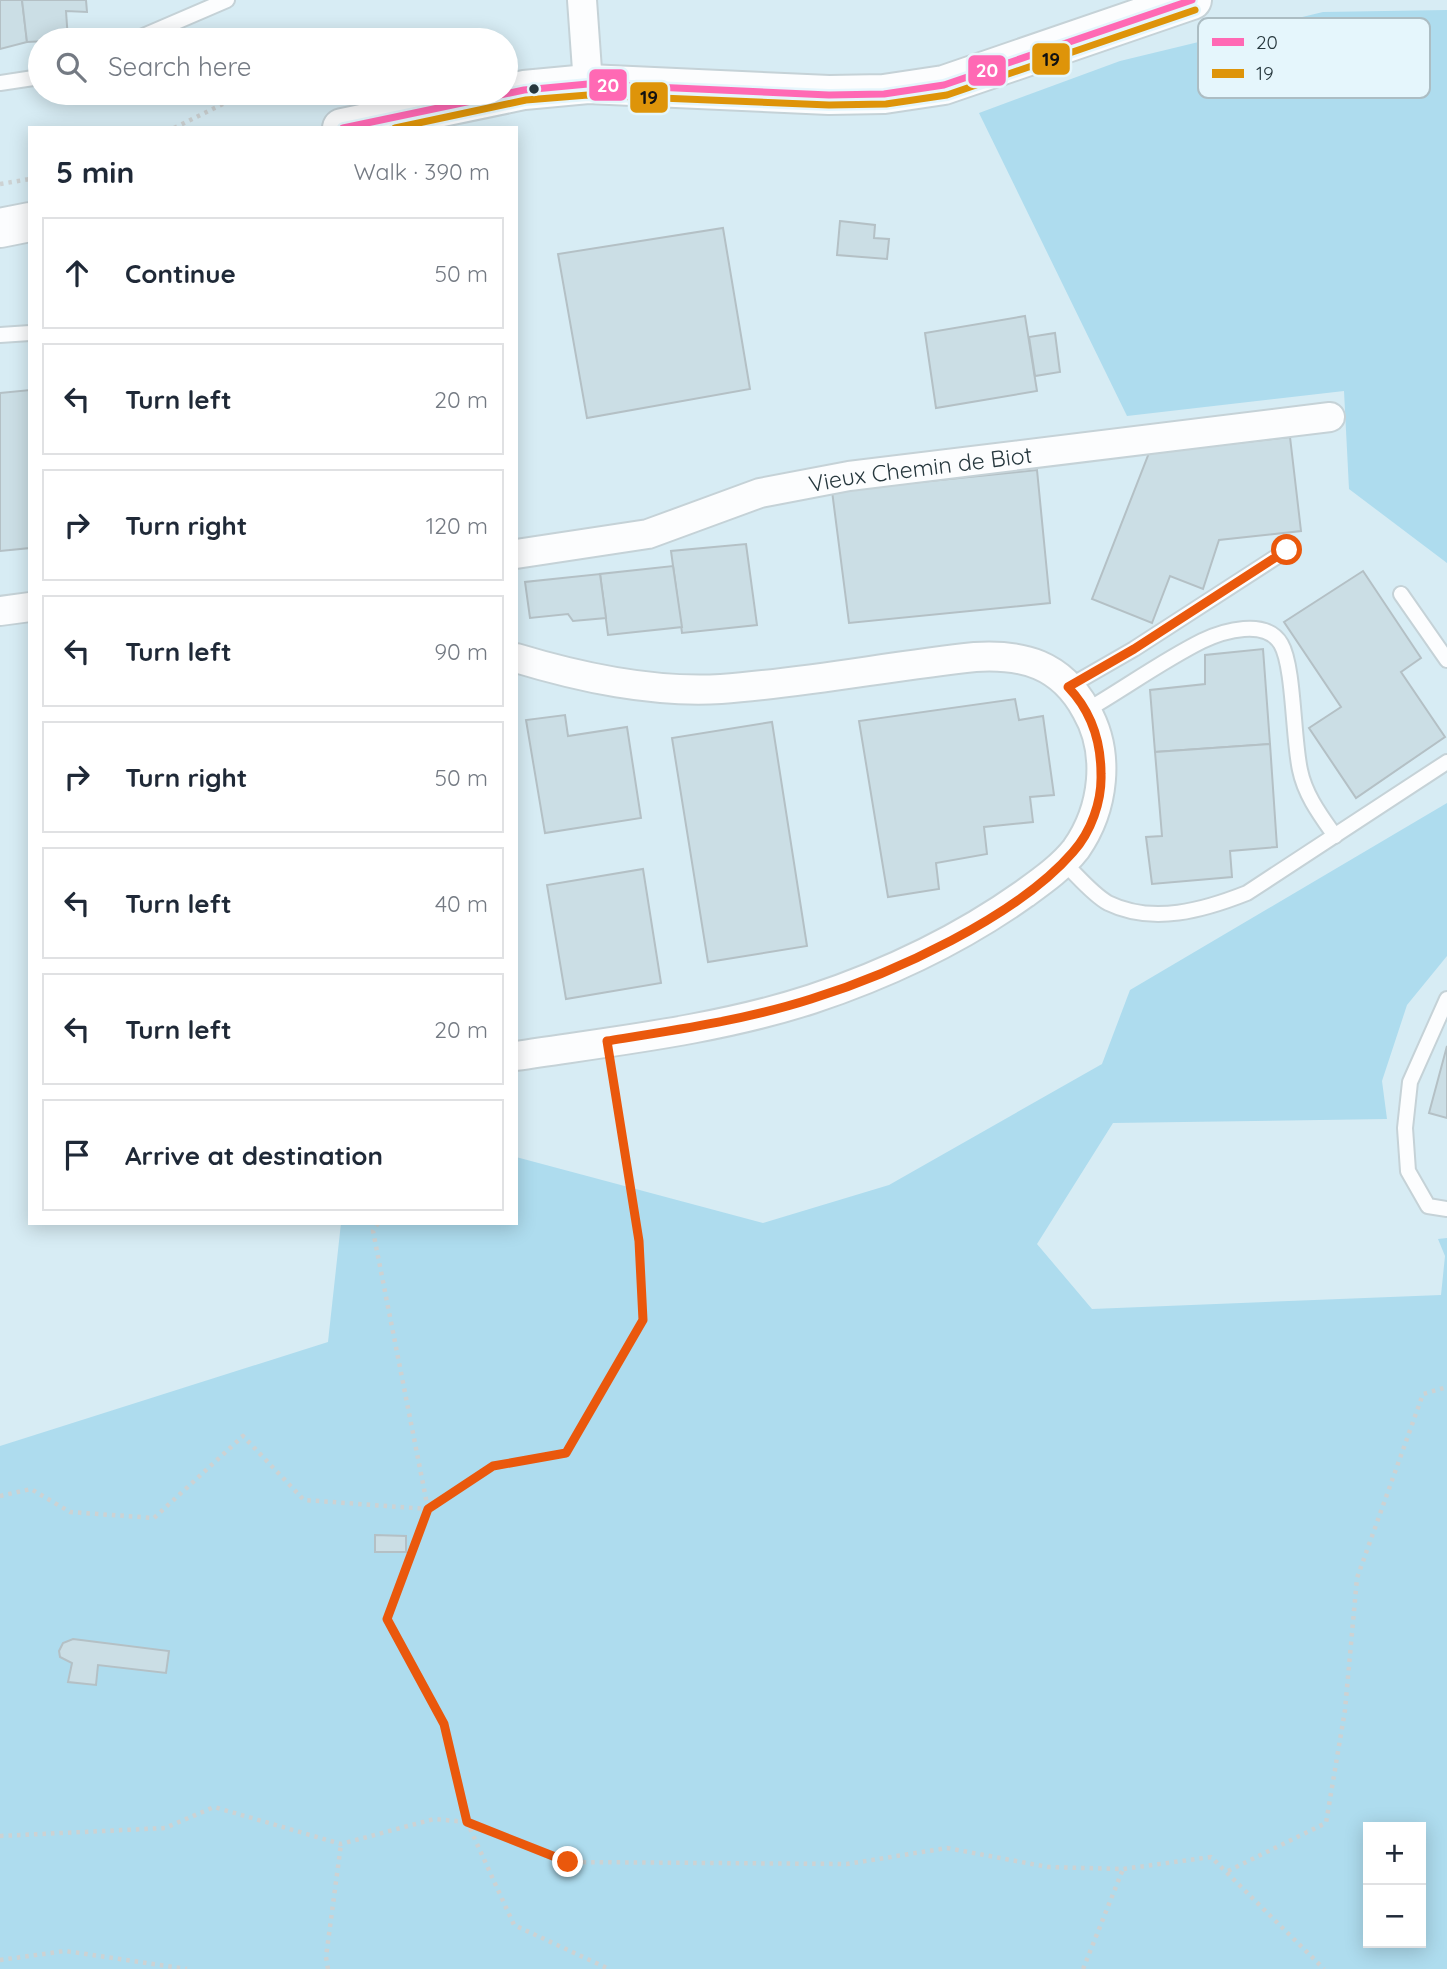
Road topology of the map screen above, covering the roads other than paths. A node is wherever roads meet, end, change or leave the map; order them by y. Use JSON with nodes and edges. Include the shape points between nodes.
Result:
{"nodes":[{"id":1,"x":227,"y":0,"type":"edge"},
{"id":2,"x":582,"y":0,"type":"edge"},
{"id":3,"x":1192,"y":0,"type":"edge"},
{"id":4,"x":162,"y":28,"type":"edge"},
{"id":5,"x":28,"y":79,"type":"edge"},
{"id":6,"x":0,"y":83,"type":"edge"},
{"id":7,"x":589,"y":84,"type":"junction"},
{"id":8,"x":518,"y":91,"type":"edge"},
{"id":9,"x":452,"y":105,"type":"edge"},
{"id":10,"x":352,"y":126,"type":"edge"},
{"id":11,"x":28,"y":222,"type":"edge"},
{"id":12,"x":0,"y":228,"type":"edge"},
{"id":13,"x":28,"y":332,"type":"edge"},
{"id":14,"x":0,"y":335,"type":"edge"},
{"id":15,"x":1331,"y":417,"type":"dead end"},
{"id":16,"x":1287,"y":550,"type":"dead end"},
{"id":17,"x":518,"y":554,"type":"edge"},
{"id":18,"x":1401,"y":594,"type":"dead end"},
{"id":19,"x":28,"y":607,"type":"edge"},
{"id":20,"x":0,"y":611,"type":"edge"},
{"id":21,"x":518,"y":659,"type":"edge"},
{"id":22,"x":1447,"y":660,"type":"edge"},
{"id":23,"x":1068,"y":687,"type":"junction"},
{"id":24,"x":1087,"y":710,"type":"junction"},
{"id":25,"x":1447,"y":762,"type":"edge"},
{"id":26,"x":1335,"y":836,"type":"junction"},
{"id":27,"x":1063,"y":862,"type":"junction"},
{"id":28,"x":1447,"y":999,"type":"edge"},
{"id":29,"x":518,"y":1056,"type":"edge"},
{"id":30,"x":1447,"y":1209,"type":"edge"}],
"edges":[{"from":1,"to":4,"type":"lane"},
{"from":2,"to":7,"type":"street"},
{"from":3,"to":7,"type":"main road","via":[[944,85],[884,94]]},
{"from":5,"to":6,"type":"lane"},
{"from":7,"to":8,"type":"main road"},
{"from":9,"to":10,"type":"main road"},
{"from":11,"to":12,"type":"main road"},
{"from":13,"to":14,"type":"lane"},
{"from":15,"to":17,"type":"street","name":"Vieux Chemin de Biot","via":[[849,476],[760,493],[648,534]]},
{"from":16,"to":23,"type":"lane"},
{"from":18,"to":22,"type":"lane"},
{"from":19,"to":20,"type":"street"},
{"from":21,"to":23,"type":"street","via":[[593,679],[719,689],[1002,655],[1028,659]]},
{"from":23,"to":24,"type":"street"},
{"from":24,"to":26,"type":"lane","via":[[1202,641],[1224,632],[1264,630],[1280,641],[1287,657],[1300,774]]},
{"from":24,"to":27,"type":"street","via":[[1101,759],[1099,800],[1089,827]]},
{"from":25,"to":26,"type":"lane"},
{"from":26,"to":27,"type":"lane","via":[[1247,893],[1183,912],[1129,911],[1106,902]]},
{"from":27,"to":29,"type":"street","via":[[993,916],[940,946],[811,999],[747,1017]]},
{"from":28,"to":30,"type":"lane","via":[[1410,1082],[1405,1128],[1408,1171],[1429,1206]]}]}
